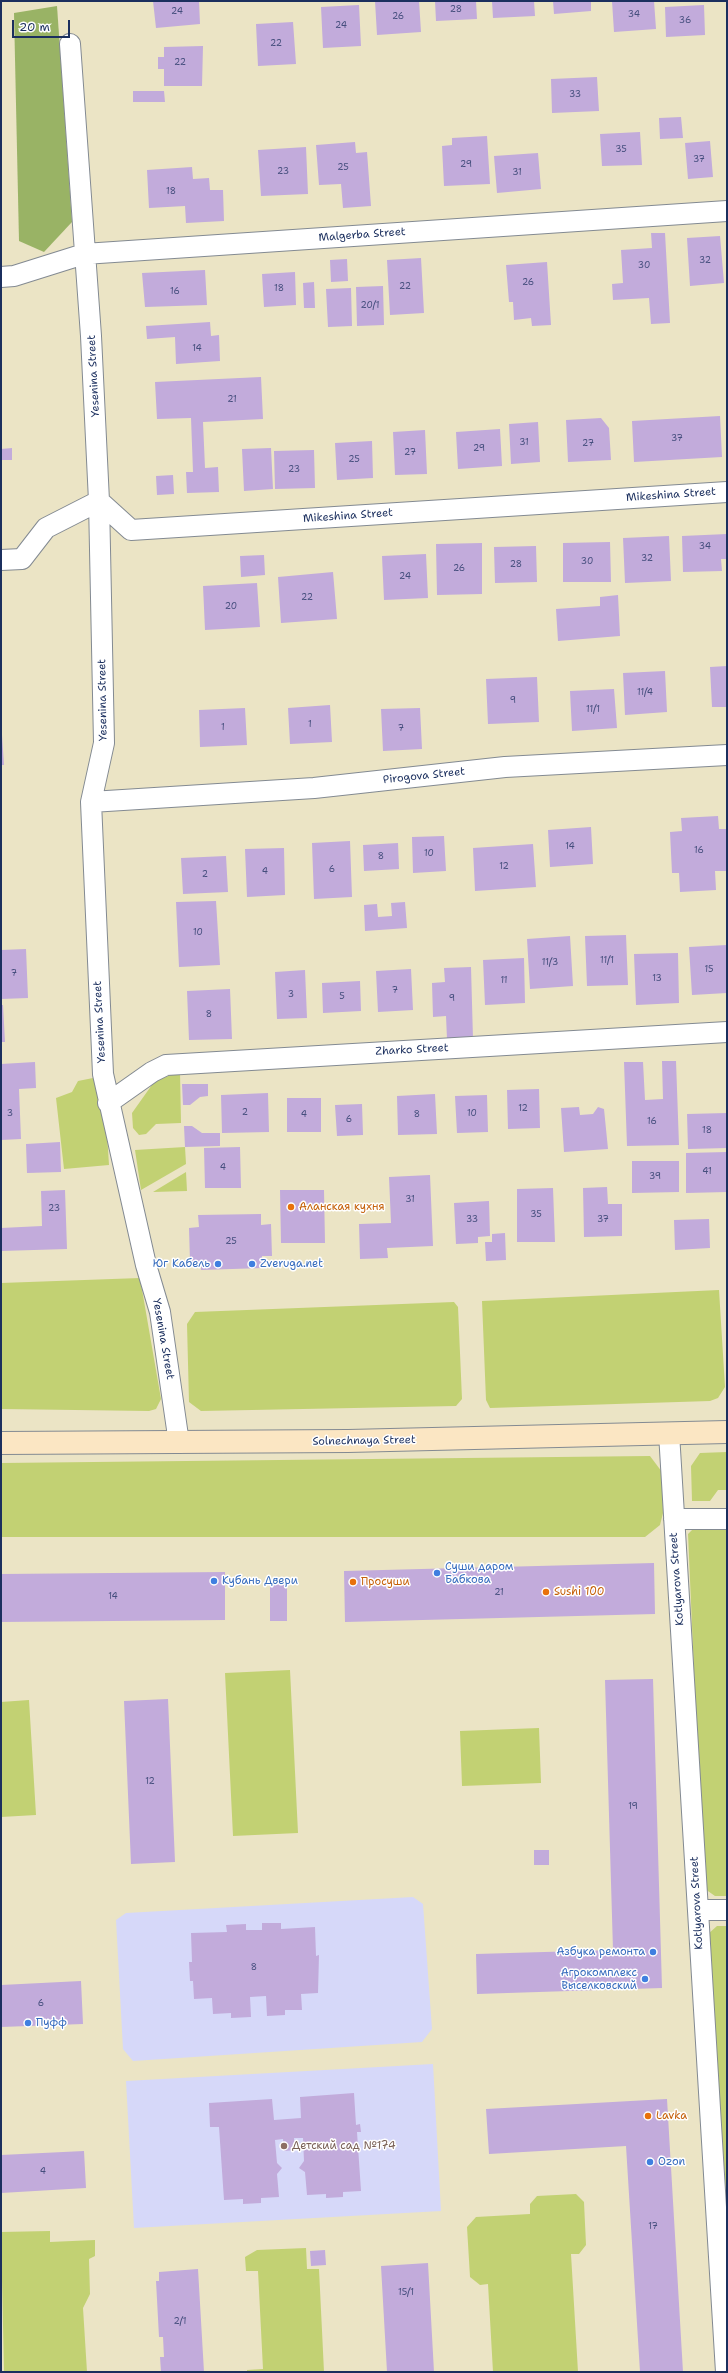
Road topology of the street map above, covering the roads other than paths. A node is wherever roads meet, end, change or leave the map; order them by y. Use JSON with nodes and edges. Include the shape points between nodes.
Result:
{"nodes":[{"id":1,"x":70,"y":44,"type":"dead end"},
{"id":2,"x":727,"y":211,"type":"edge"},
{"id":3,"x":84,"y":254,"type":"junction"},
{"id":4,"x":1,"y":277,"type":"edge"},
{"id":5,"x":727,"y":492,"type":"edge"},
{"id":6,"x":99,"y":501,"type":"junction"},
{"id":7,"x":1,"y":560,"type":"edge"},
{"id":8,"x":727,"y":755,"type":"edge"},
{"id":9,"x":91,"y":802,"type":"junction"},
{"id":10,"x":727,"y":1032,"type":"edge"},
{"id":11,"x":108,"y":1103,"type":"junction"},
{"id":12,"x":727,"y":1432,"type":"edge"},
{"id":13,"x":669,"y":1433,"type":"junction"},
{"id":14,"x":1,"y":1442,"type":"edge"},
{"id":15,"x":179,"y":1442,"type":"junction"},
{"id":16,"x":727,"y":1519,"type":"edge"},
{"id":17,"x":674,"y":1520,"type":"junction"},
{"id":18,"x":698,"y":1910,"type":"junction"},
{"id":19,"x":727,"y":1910,"type":"edge"},
{"id":20,"x":726,"y":2372,"type":"edge"}],
"edges":[{"from":1,"to":3,"type":"street","name":"Yesenina Street"},
{"from":2,"to":3,"type":"street","name":"Malgerba Street"},
{"from":3,"to":4,"type":"street","name":"Malgerba Street","via":[[14,276]]},
{"from":3,"to":6,"type":"street","name":"Yesenina Street","via":[[92,336]]},
{"from":5,"to":6,"type":"street","name":"Mikeshina Street","via":[[131,530]]},
{"from":6,"to":7,"type":"street","via":[[46,528],[22,559]]},
{"from":6,"to":9,"type":"street","name":"Yesenina Street","via":[[104,743]]},
{"from":8,"to":9,"type":"street","name":"Pirogova Street","via":[[505,767],[314,788]]},
{"from":9,"to":11,"type":"street","name":"Yesenina Street","via":[[101,1046]]},
{"from":10,"to":11,"type":"street","name":"Zharko Street","via":[[166,1065]]},
{"from":11,"to":15,"type":"street","name":"Yesenina Street","via":[[146,1265],[160,1312]]},
{"from":12,"to":13,"type":"main road","name":"Solnechnaya Street"},
{"from":13,"to":15,"type":"main road","name":"Solnechnaya Street","via":[[356,1441]]},
{"from":13,"to":17,"type":"street","name":"Kotlyarova Street"},
{"from":14,"to":15,"type":"main road","name":"Solnechnaya Street"},
{"from":16,"to":17,"type":"street"},
{"from":17,"to":18,"type":"street","name":"Kotlyarova Street"},
{"from":18,"to":19,"type":"street"},
{"from":18,"to":20,"type":"street","name":"Kotlyarova Street"}]}
